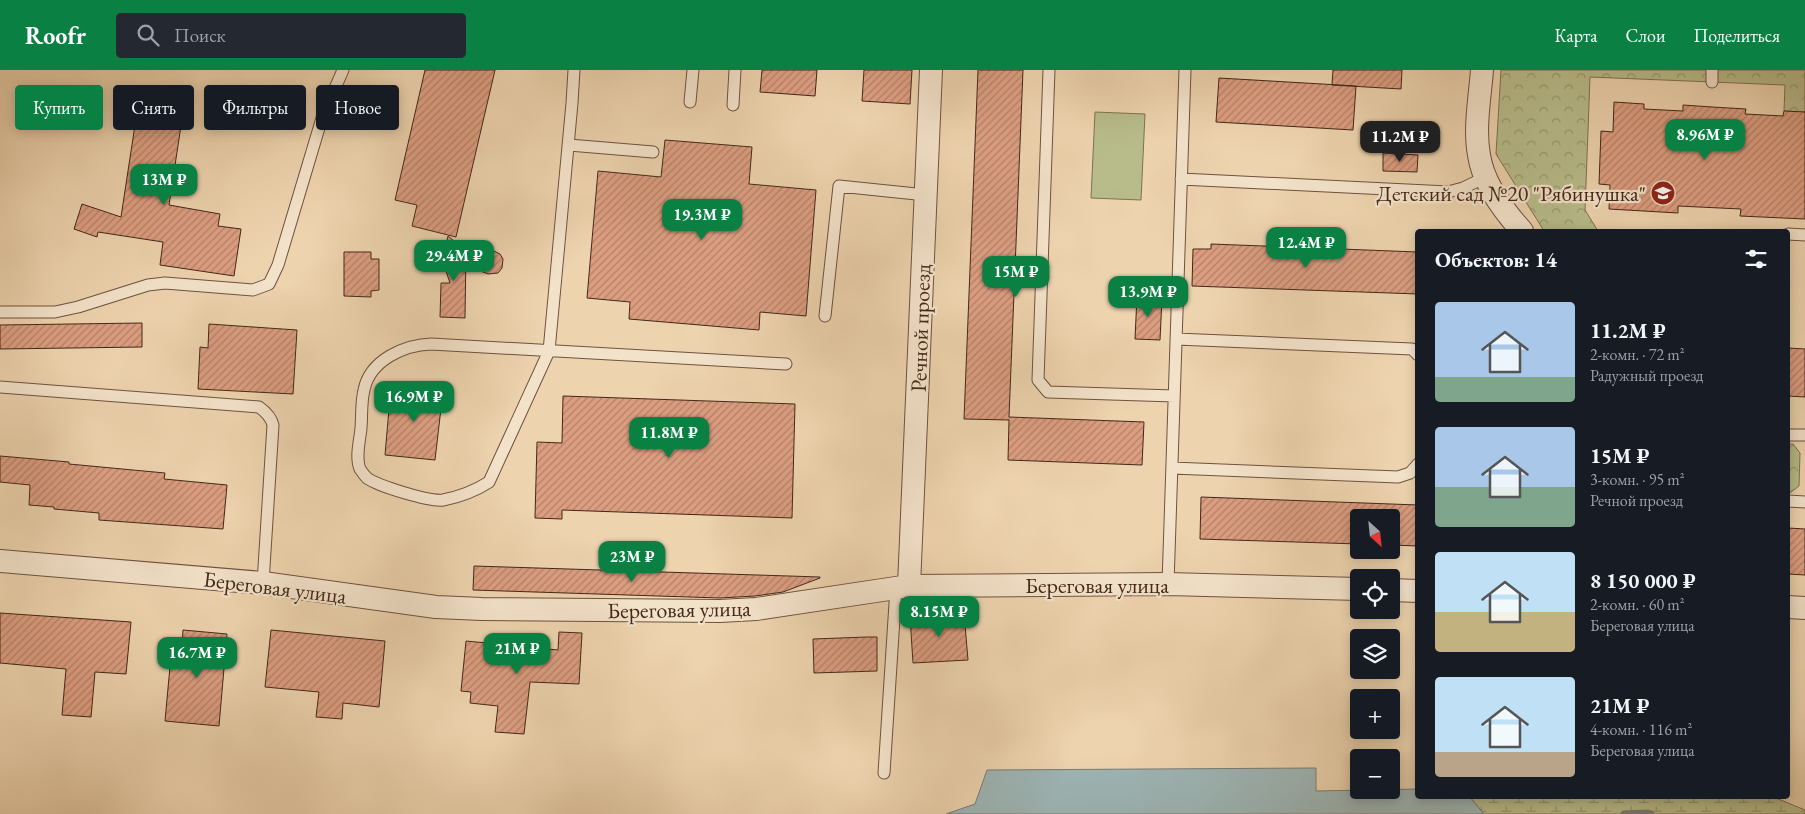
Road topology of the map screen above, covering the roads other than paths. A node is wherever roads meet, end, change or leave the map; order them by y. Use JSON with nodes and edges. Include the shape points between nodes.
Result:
{"nodes":[{"id":1,"x":343,"y":70,"type":"edge"},
{"id":2,"x":574,"y":70,"type":"edge"},
{"id":3,"x":692,"y":70,"type":"edge"},
{"id":4,"x":736,"y":70,"type":"edge"},
{"id":5,"x":931,"y":70,"type":"edge"},
{"id":6,"x":1049,"y":70,"type":"edge"},
{"id":7,"x":1184,"y":70,"type":"edge"},
{"id":8,"x":1482,"y":70,"type":"edge"},
{"id":9,"x":1712,"y":70,"type":"edge"},
{"id":10,"x":1712,"y":82,"type":"dead end"},
{"id":11,"x":690,"y":102,"type":"dead end"},
{"id":12,"x":733,"y":105,"type":"dead end"},
{"id":13,"x":569,"y":145,"type":"junction"},
{"id":14,"x":653,"y":152,"type":"dead end"},
{"id":15,"x":1486,"y":177,"type":"junction"},
{"id":16,"x":1181,"y":179,"type":"junction"},
{"id":17,"x":926,"y":195,"type":"junction"},
{"id":18,"x":1520,"y":229,"type":"edge"},
{"id":19,"x":1790,"y":234,"type":"edge"},
{"id":20,"x":1805,"y":235,"type":"edge"},
{"id":21,"x":0,"y":312,"type":"edge"},
{"id":22,"x":825,"y":316,"type":"dead end"},
{"id":23,"x":1176,"y":339,"type":"junction"},
{"id":24,"x":549,"y":351,"type":"junction"},
{"id":25,"x":1415,"y":352,"type":"edge"},
{"id":26,"x":786,"y":364,"type":"dead end"},
{"id":27,"x":0,"y":387,"type":"edge"},
{"id":28,"x":1174,"y":396,"type":"junction"},
{"id":29,"x":1790,"y":434,"type":"edge"},
{"id":30,"x":1805,"y":435,"type":"edge"},
{"id":31,"x":1415,"y":467,"type":"edge"},
{"id":32,"x":1172,"y":468,"type":"junction"},
{"id":33,"x":1790,"y":501,"type":"edge"},
{"id":34,"x":1805,"y":502,"type":"edge"},
{"id":35,"x":0,"y":561,"type":"edge"},
{"id":36,"x":263,"y":583,"type":"junction"},
{"id":37,"x":1168,"y":584,"type":"junction"},
{"id":38,"x":902,"y":587,"type":"junction"},
{"id":39,"x":1350,"y":589,"type":"edge"},
{"id":40,"x":1400,"y":590,"type":"edge"},
{"id":41,"x":1415,"y":590,"type":"edge"},
{"id":42,"x":1790,"y":607,"type":"edge"},
{"id":43,"x":1805,"y":608,"type":"edge"},
{"id":44,"x":884,"y":773,"type":"dead end"}],
"edges":[{"from":1,"to":21,"type":"lane","via":[[322,118],[278,265],[269,284],[253,290],[165,283],[55,312]]},
{"from":2,"to":13,"type":"lane"},
{"from":3,"to":11,"type":"lane"},
{"from":4,"to":12,"type":"lane"},
{"from":5,"to":17,"type":"street","name":"Речной проезд"},
{"from":6,"to":28,"type":"lane","via":[[1038,380],[1048,392]]},
{"from":7,"to":16,"type":"lane"},
{"from":8,"to":15,"type":"street","via":[[1477,132],[1478,155]]},
{"from":9,"to":10,"type":"lane"},
{"from":13,"to":14,"type":"lane"},
{"from":13,"to":24,"type":"lane"},
{"from":15,"to":16,"type":"lane","via":[[1448,192]]},
{"from":15,"to":18,"type":"street"},
{"from":16,"to":23,"type":"lane"},
{"from":17,"to":22,"type":"lane","via":[[839,186]]},
{"from":17,"to":38,"type":"street","name":"Речной проезд"},
{"from":19,"to":20,"type":"lane"},
{"from":23,"to":25,"type":"lane","via":[[1412,349]]},
{"from":23,"to":28,"type":"lane"},
{"from":24,"to":24,"type":"lane","via":[[489,482],[476,490],[442,500],[427,499],[375,483],[360,468],[358,454],[364,389],[369,377],[385,359],[417,344]]},
{"from":24,"to":26,"type":"lane"},
{"from":27,"to":36,"type":"lane","via":[[259,407],[266,412],[273,426]]},
{"from":28,"to":32,"type":"lane"},
{"from":29,"to":30,"type":"lane"},
{"from":31,"to":32,"type":"lane","via":[[1398,477]]},
{"from":32,"to":37,"type":"lane"},
{"from":33,"to":34,"type":"lane"},
{"from":35,"to":36,"type":"street","name":"Береговая улица"},
{"from":36,"to":38,"type":"street","name":"Береговая улица","via":[[436,607],[710,611],[756,609]]},
{"from":37,"to":38,"type":"street","name":"Береговая улица"},
{"from":37,"to":39,"type":"street","name":"Береговая улица"},
{"from":38,"to":44,"type":"lane"},
{"from":40,"to":41,"type":"street"},
{"from":42,"to":43,"type":"street"}]}
